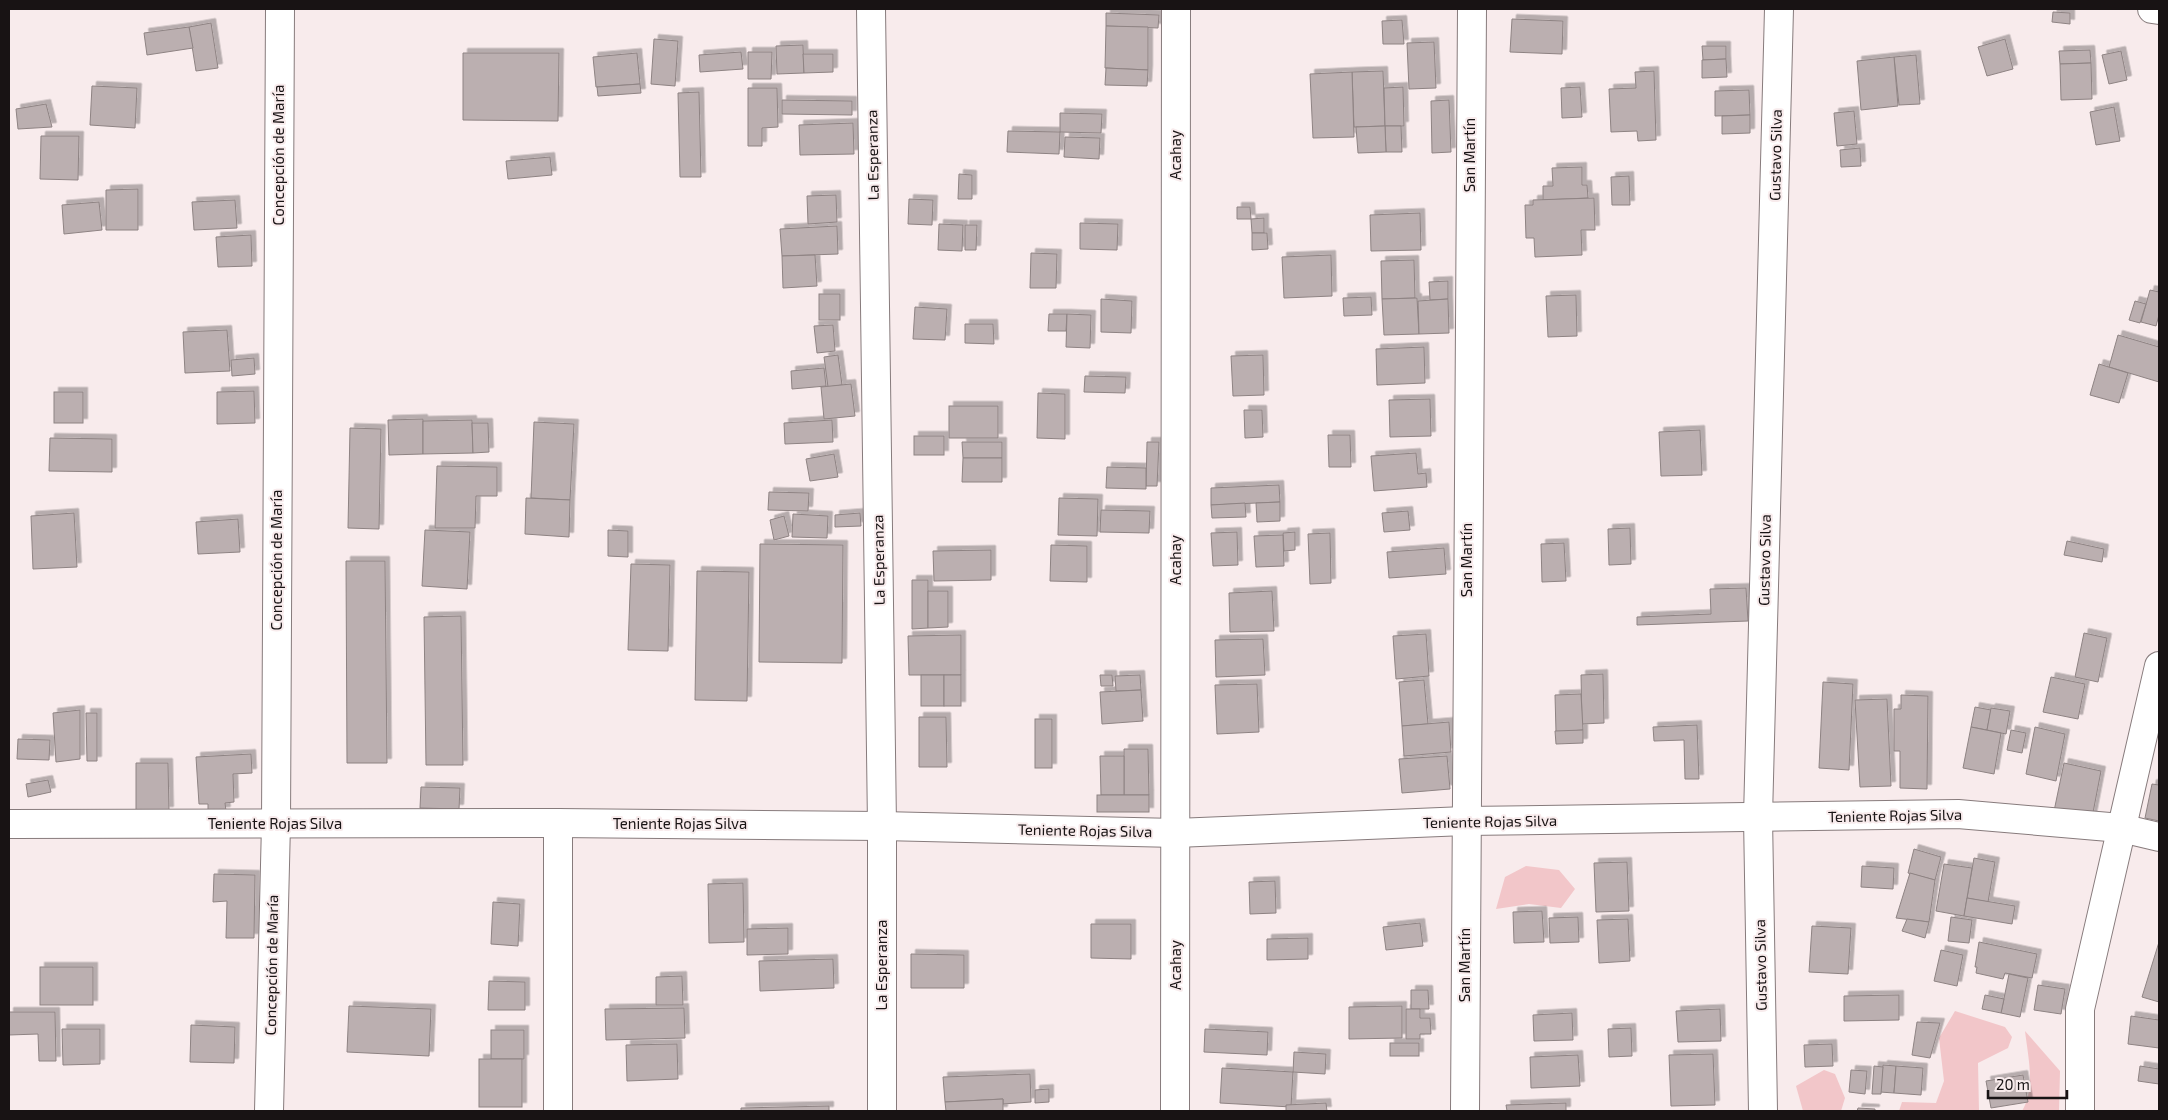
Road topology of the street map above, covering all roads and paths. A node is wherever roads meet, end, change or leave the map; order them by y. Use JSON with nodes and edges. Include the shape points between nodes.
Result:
{"nodes":[{"id":1,"x":280,"y":9,"type":"edge"},
{"id":2,"x":872,"y":9,"type":"edge"},
{"id":3,"x":1176,"y":9,"type":"edge"},
{"id":4,"x":1472,"y":9,"type":"edge"},
{"id":5,"x":1779,"y":9,"type":"edge"},
{"id":6,"x":2152,"y":9,"type":"edge"},
{"id":7,"x":2159,"y":10,"type":"edge"},
{"id":8,"x":2159,"y":666,"type":"edge"},
{"id":9,"x":1758,"y":818,"type":"junction"},
{"id":10,"x":1465,"y":821,"type":"junction"},
{"id":11,"x":558,"y":823,"type":"junction"},
{"id":12,"x":9,"y":824,"type":"edge"},
{"id":13,"x":276,"y":824,"type":"junction"},
{"id":14,"x":882,"y":826,"type":"junction"},
{"id":15,"x":2121,"y":828,"type":"junction"},
{"id":16,"x":1176,"y":833,"type":"junction"},
{"id":17,"x":2159,"y":837,"type":"edge"},
{"id":18,"x":269,"y":1111,"type":"edge"},
{"id":19,"x":558,"y":1111,"type":"edge"},
{"id":20,"x":882,"y":1111,"type":"edge"},
{"id":21,"x":1175,"y":1111,"type":"edge"},
{"id":22,"x":1465,"y":1111,"type":"edge"},
{"id":23,"x":1763,"y":1111,"type":"edge"},
{"id":24,"x":2080,"y":1111,"type":"edge"}],
"edges":[{"from":1,"to":13,"type":"street","name":"Concepción de María"},
{"from":2,"to":14,"type":"street","name":"La Esperanza"},
{"from":3,"to":16,"type":"street","name":"Acahay"},
{"from":4,"to":10,"type":"street","name":"San Martín"},
{"from":5,"to":9,"type":"street","name":"Gustavo Silva"},
{"from":6,"to":7,"type":"street"},
{"from":8,"to":15,"type":"street"},
{"from":9,"to":10,"type":"street","name":"Teniente Rojas Silva"},
{"from":9,"to":15,"type":"street","name":"Teniente Rojas Silva","via":[[1958,814]]},
{"from":9,"to":23,"type":"street","name":"Gustavo Silva"},
{"from":10,"to":16,"type":"street","name":"Teniente Rojas Silva"},
{"from":10,"to":22,"type":"street","name":"San Martín"},
{"from":11,"to":13,"type":"street","name":"Teniente Rojas Silva"},
{"from":11,"to":14,"type":"street","name":"Teniente Rojas Silva"},
{"from":11,"to":19,"type":"street"},
{"from":12,"to":13,"type":"street","name":"Teniente Rojas Silva"},
{"from":13,"to":18,"type":"street","name":"Concepción de María"},
{"from":14,"to":16,"type":"street","name":"Teniente Rojas Silva"},
{"from":14,"to":20,"type":"street","name":"La Esperanza"},
{"from":15,"to":17,"type":"street","name":"Teniente Rojas Silva"},
{"from":15,"to":24,"type":"street","via":[[2080,1009]]},
{"from":16,"to":21,"type":"street","name":"Acahay"}]}
